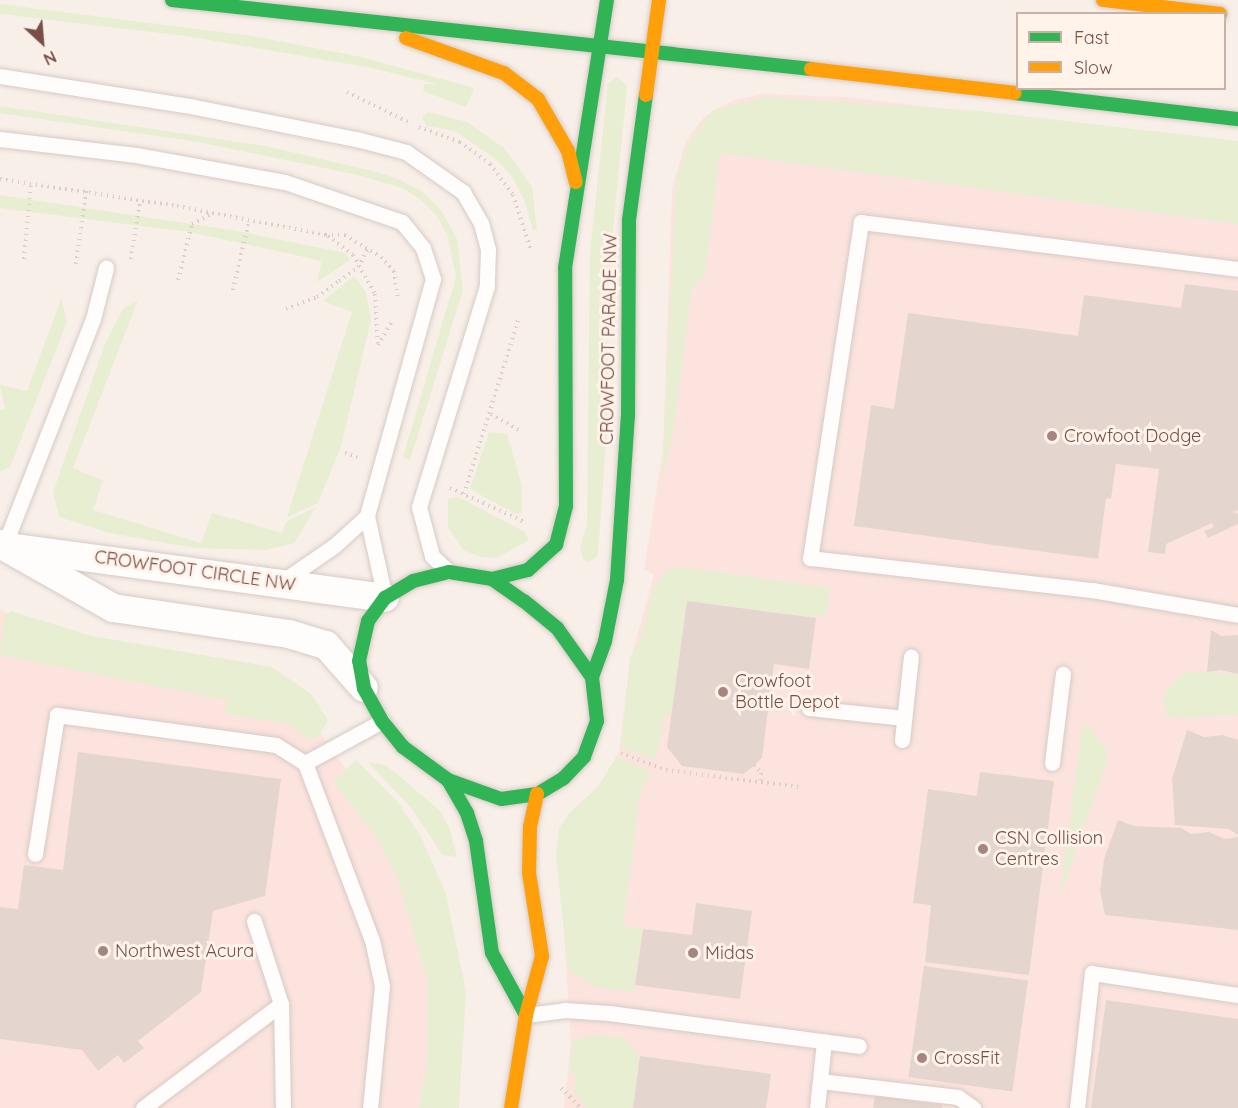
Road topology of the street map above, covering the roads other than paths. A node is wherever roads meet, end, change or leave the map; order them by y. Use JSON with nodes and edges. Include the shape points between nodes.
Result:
{"nodes":[{"id":1,"x":172,"y":0,"type":"edge"},
{"id":2,"x":607,"y":0,"type":"edge"},
{"id":3,"x":659,"y":0,"type":"edge"},
{"id":4,"x":1103,"y":0,"type":"edge"},
{"id":5,"x":1203,"y":12,"type":"edge"},
{"id":6,"x":333,"y":17,"type":"junction"},
{"id":7,"x":597,"y":45,"type":"junction"},
{"id":8,"x":652,"y":51,"type":"junction"},
{"id":9,"x":0,"y":76,"type":"edge"},
{"id":10,"x":1238,"y":119,"type":"edge"},
{"id":11,"x":0,"y":139,"type":"edge"},
{"id":12,"x":579,"y":192,"type":"junction"},
{"id":13,"x":106,"y":268,"type":"dead end"},
{"id":14,"x":1238,"y":269,"type":"edge"},
{"id":15,"x":367,"y":516,"type":"junction"},
{"id":16,"x":2,"y":545,"type":"edge"},
{"id":17,"x":449,"y":572,"type":"junction"},
{"id":18,"x":492,"y":579,"type":"junction"},
{"id":19,"x":279,"y":583,"type":"junction"},
{"id":20,"x":385,"y":598,"type":"junction"},
{"id":21,"x":1237,"y":613,"type":"edge"},
{"id":22,"x":911,"y":656,"type":"dead end"},
{"id":23,"x":1063,"y":674,"type":"dead end"},
{"id":24,"x":592,"y":677,"type":"junction"},
{"id":25,"x":364,"y":688,"type":"junction"},
{"id":26,"x":808,"y":708,"type":"dead end"},
{"id":27,"x":904,"y":718,"type":"junction"},
{"id":28,"x":381,"y":721,"type":"junction"},
{"id":29,"x":902,"y":740,"type":"dead end"},
{"id":30,"x":305,"y":763,"type":"junction"},
{"id":31,"x":1052,"y":763,"type":"dead end"},
{"id":32,"x":448,"y":780,"type":"junction"},
{"id":33,"x":537,"y":794,"type":"junction"},
{"id":34,"x":35,"y":854,"type":"dead end"},
{"id":35,"x":254,"y":921,"type":"dead end"},
{"id":36,"x":1238,"y":995,"type":"edge"},
{"id":37,"x":281,"y":1004,"type":"junction"},
{"id":38,"x":526,"y":1015,"type":"junction"},
{"id":39,"x":824,"y":1041,"type":"junction"},
{"id":40,"x":859,"y":1046,"type":"dead end"},
{"id":41,"x":820,"y":1082,"type":"junction"},
{"id":42,"x":143,"y":1108,"type":"edge"},
{"id":43,"x":283,"y":1108,"type":"edge"},
{"id":44,"x":370,"y":1108,"type":"edge"},
{"id":45,"x":511,"y":1108,"type":"edge"},
{"id":46,"x":817,"y":1108,"type":"edge"},
{"id":47,"x":973,"y":1108,"type":"edge"},
{"id":48,"x":1077,"y":1108,"type":"edge"}],
"edges":[{"from":1,"to":6,"type":"main road"},
{"from":2,"to":7,"type":"main road"},
{"from":3,"to":8,"type":"main road","name":"CROWFOOT PARADE NW"},
{"from":4,"to":5,"type":"main road"},
{"from":6,"to":7,"type":"main road"},
{"from":6,"to":12,"type":"main road","via":[[421,42],[504,73],[538,99],[568,152]]},
{"from":7,"to":8,"type":"main road"},
{"from":7,"to":12,"type":"main road"},
{"from":8,"to":10,"type":"main road"},
{"from":8,"to":24,"type":"main road","name":"CROWFOOT PARADE NW","via":[[629,220],[628,416],[617,580],[605,641]]},
{"from":9,"to":17,"type":"lane","via":[[190,106],[360,140],[406,152],[463,192],[482,223],[488,250],[487,286],[419,507],[432,556]]},
{"from":11,"to":15,"type":"lane","via":[[136,155],[285,182],[402,222],[423,248],[433,279]]},
{"from":12,"to":18,"type":"main road","via":[[565,268],[566,506],[556,544],[528,570]]},
{"from":13,"to":16,"type":"lane","via":[[93,319]]},
{"from":14,"to":21,"type":"lane","via":[[861,222],[810,558],[1092,590]]},
{"from":15,"to":19,"type":"lane","via":[[334,546]]},
{"from":15,"to":20,"type":"lane"},
{"from":16,"to":19,"type":"street","name":"CROWFOOT CIRCLE NW"},
{"from":16,"to":25,"type":"street","name":"CROWFOOT CIRCLE NW","via":[[113,608],[289,634],[326,645]]},
{"from":17,"to":18,"type":"main road"},
{"from":17,"to":20,"type":"main road","via":[[413,581]]},
{"from":18,"to":24,"type":"main road","via":[[557,628]]},
{"from":19,"to":20,"type":"street","name":"CROWFOOT CIRCLE NW"},
{"from":20,"to":25,"type":"main road","via":[[368,621],[361,640],[359,661]]},
{"from":22,"to":27,"type":"lane"},
{"from":23,"to":31,"type":"lane"},
{"from":24,"to":33,"type":"main road","via":[[597,721],[584,757],[564,778]]},
{"from":25,"to":28,"type":"main road"},
{"from":26,"to":27,"type":"lane"},
{"from":27,"to":29,"type":"lane"},
{"from":28,"to":30,"type":"lane"},
{"from":28,"to":32,"type":"main road","via":[[403,747]]},
{"from":30,"to":34,"type":"lane","via":[[276,745],[57,715]]},
{"from":30,"to":44,"type":"lane","via":[[372,940],[382,986]]},
{"from":32,"to":33,"type":"main road","via":[[501,799]]},
{"from":32,"to":38,"type":"main road","via":[[467,813],[476,841],[492,953]]},
{"from":33,"to":38,"type":"main road","via":[[530,827],[529,873],[542,956]]},
{"from":35,"to":37,"type":"lane"},
{"from":36,"to":48,"type":"lane","via":[[1092,974]]},
{"from":37,"to":42,"type":"lane"},
{"from":37,"to":43,"type":"lane"},
{"from":38,"to":39,"type":"lane","via":[[564,1010],[597,1012]]},
{"from":38,"to":45,"type":"main road"},
{"from":39,"to":40,"type":"lane"},
{"from":39,"to":41,"type":"lane"},
{"from":41,"to":46,"type":"lane"},
{"from":41,"to":47,"type":"lane","via":[[958,1097]]}]}
